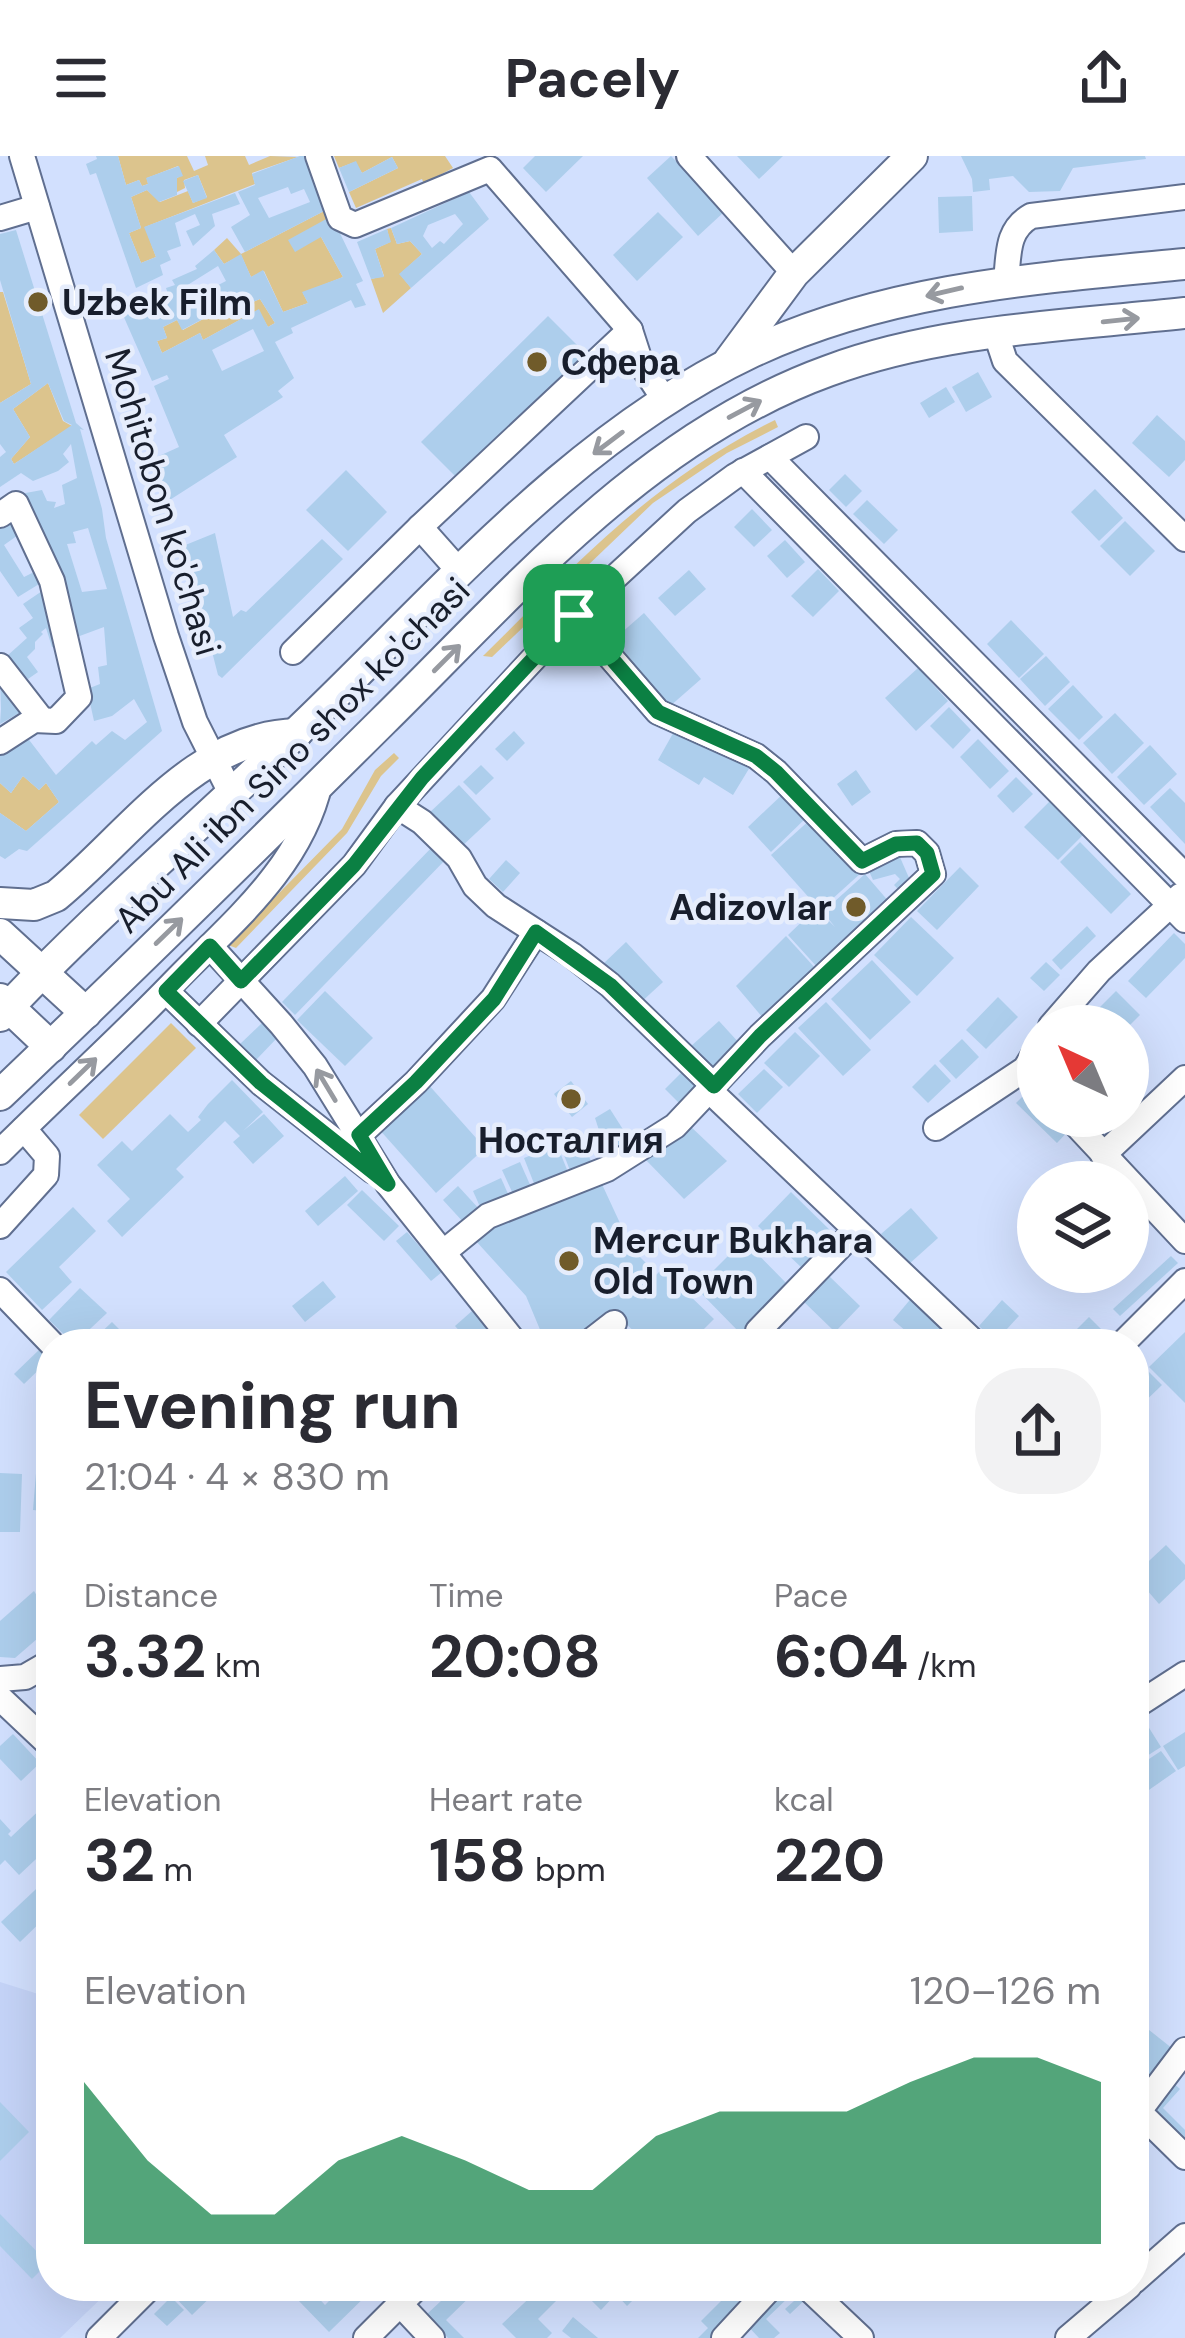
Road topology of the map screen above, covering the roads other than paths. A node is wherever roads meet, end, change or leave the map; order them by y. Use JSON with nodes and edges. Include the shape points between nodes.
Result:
{"nodes":[{"id":1,"x":22,"y":156,"type":"edge"},
{"id":2,"x":318,"y":156,"type":"edge"},
{"id":3,"x":689,"y":156,"type":"edge"},
{"id":4,"x":912,"y":156,"type":"edge"},
{"id":5,"x":1185,"y":197,"type":"edge"},
{"id":6,"x":37,"y":207,"type":"junction"},
{"id":7,"x":0,"y":218,"type":"edge"},
{"id":8,"x":1185,"y":264,"type":"edge"},
{"id":9,"x":792,"y":277,"type":"junction"},
{"id":10,"x":1006,"y":281,"type":"junction"},
{"id":11,"x":1185,"y":313,"type":"edge"},
{"id":12,"x":820,"y":327,"type":"junction"},
{"id":13,"x":630,"y":330,"type":"junction"},
{"id":14,"x":996,"y":334,"type":"junction"},
{"id":15,"x":727,"y":365,"type":"junction"},
{"id":16,"x":666,"y":402,"type":"junction"},
{"id":17,"x":806,"y":437,"type":"dead end"},
{"id":18,"x":770,"y":457,"type":"junction"},
{"id":19,"x":743,"y":471,"type":"junction"},
{"id":20,"x":0,"y":515,"type":"edge"},
{"id":21,"x":420,"y":527,"type":"junction"},
{"id":22,"x":1185,"y":539,"type":"edge"},
{"id":23,"x":460,"y":572,"type":"junction"},
{"id":24,"x":574,"y":615,"type":"junction"},
{"id":25,"x":293,"y":652,"type":"dead end"},
{"id":26,"x":0,"y":666,"type":"edge"},
{"id":27,"x":42,"y":720,"type":"junction"},
{"id":28,"x":296,"y":734,"type":"junction"},
{"id":29,"x":0,"y":742,"type":"edge"},
{"id":30,"x":212,"y":757,"type":"junction"},
{"id":31,"x":320,"y":784,"type":"junction"},
{"id":32,"x":231,"y":793,"type":"junction"},
{"id":33,"x":398,"y":806,"type":"junction"},
{"id":34,"x":1185,"y":876,"type":"edge"},
{"id":35,"x":0,"y":903,"type":"edge"},
{"id":36,"x":1180,"y":905,"type":"edge"},
{"id":37,"x":536,"y":932,"type":"junction"},
{"id":38,"x":0,"y":934,"type":"edge"},
{"id":39,"x":210,"y":946,"type":"junction"},
{"id":40,"x":44,"y":971,"type":"junction"},
{"id":41,"x":241,"y":981,"type":"junction"},
{"id":42,"x":166,"y":991,"type":"junction"},
{"id":43,"x":1070,"y":1005,"type":"edge"},
{"id":44,"x":3,"y":1007,"type":"edge"},
{"id":45,"x":86,"y":1013,"type":"junction"},
{"id":46,"x":199,"y":1024,"type":"junction"},
{"id":47,"x":50,"y":1047,"type":"junction"},
{"id":48,"x":1017,"y":1078,"type":"edge"},
{"id":49,"x":1185,"y":1078,"type":"edge"},
{"id":50,"x":712,"y":1089,"type":"junction"},
{"id":51,"x":0,"y":1095,"type":"edge"},
{"id":52,"x":936,"y":1128,"type":"dead end"},
{"id":53,"x":24,"y":1129,"type":"junction"},
{"id":54,"x":359,"y":1135,"type":"junction"},
{"id":55,"x":1087,"y":1137,"type":"edge"},
{"id":56,"x":0,"y":1152,"type":"edge"},
{"id":57,"x":1103,"y":1154,"type":"junction"},
{"id":58,"x":388,"y":1184,"type":"junction"},
{"id":59,"x":0,"y":1226,"type":"edge"},
{"id":60,"x":854,"y":1232,"type":"junction"},
{"id":61,"x":1185,"y":1241,"type":"edge"},
{"id":62,"x":445,"y":1251,"type":"junction"},
{"id":63,"x":1185,"y":1281,"type":"edge"},
{"id":64,"x":0,"y":1290,"type":"edge"},
{"id":65,"x":614,"y":1324,"type":"dead end"},
{"id":66,"x":38,"y":1329,"type":"edge"},
{"id":67,"x":505,"y":1329,"type":"edge"},
{"id":68,"x":607,"y":1329,"type":"edge"},
{"id":69,"x":760,"y":1329,"type":"edge"},
{"id":70,"x":960,"y":1329,"type":"edge"},
{"id":71,"x":1136,"y":1329,"type":"edge"},
{"id":72,"x":36,"y":1671,"type":"edge"},
{"id":73,"x":1185,"y":1674,"type":"edge"},
{"id":74,"x":0,"y":1679,"type":"edge"},
{"id":75,"x":1149,"y":1697,"type":"edge"},
{"id":76,"x":0,"y":1698,"type":"edge"},
{"id":77,"x":36,"y":1732,"type":"edge"},
{"id":78,"x":1185,"y":2050,"type":"edge"},
{"id":79,"x":1149,"y":2093,"type":"edge"},
{"id":80,"x":1149,"y":2122,"type":"edge"},
{"id":81,"x":1185,"y":2157,"type":"edge"},
{"id":82,"x":1185,"y":2236,"type":"edge"},
{"id":83,"x":1149,"y":2265,"type":"edge"},
{"id":84,"x":136,"y":2301,"type":"edge"},
{"id":85,"x":403,"y":2301,"type":"edge"},
{"id":86,"x":412,"y":2301,"type":"edge"},
{"id":87,"x":758,"y":2301,"type":"edge"},
{"id":88,"x":822,"y":2301,"type":"edge"},
{"id":89,"x":1108,"y":2301,"type":"edge"},
{"id":90,"x":99,"y":2338,"type":"edge"},
{"id":91,"x":366,"y":2338,"type":"edge"},
{"id":92,"x":432,"y":2338,"type":"edge"},
{"id":93,"x":724,"y":2338,"type":"edge"},
{"id":94,"x":861,"y":2338,"type":"edge"},
{"id":95,"x":1068,"y":2338,"type":"edge"}],
"edges":[{"from":1,"to":6,"type":"street","name":"Mohitobon ko'chasi"},
{"from":2,"to":13,"type":"street","via":[[340,218],[355,225],[490,169]]},
{"from":3,"to":9,"type":"street"},
{"from":4,"to":9,"type":"main road","name":"Abu Ali ibn Sino shox ko'chasi"},
{"from":5,"to":10,"type":"street","via":[[1031,216],[1011,237]]},
{"from":6,"to":7,"type":"street"},
{"from":6,"to":30,"type":"street","name":"Mohitobon ko'chasi","via":[[166,636]]},
{"from":8,"to":10,"type":"main road","name":"Abu Ali ibn Sino shox ko'chasi"},
{"from":9,"to":12,"type":"main road","via":[[795,304]]},
{"from":9,"to":15,"type":"main road","name":"Abu Ali ibn Sino shox ko'chasi"},
{"from":10,"to":12,"type":"main road","name":"Abu Ali ibn Sino shox ko'chasi","one_way":true},
{"from":14,"to":11,"type":"main road","name":"Abu Ali ibn Sino shox ko'chasi","one_way":true},
{"from":12,"to":15,"type":"main road","name":"Abu Ali ibn Sino shox ko'chasi"},
{"from":13,"to":16,"type":"street","via":[[640,364]]},
{"from":13,"to":21,"type":"street"},
{"from":14,"to":22,"type":"street","via":[[1005,361]]},
{"from":31,"to":14,"type":"main road","name":"Abu Ali ibn Sino shox ko'chasi","one_way":true,"via":[[544,562],[674,450],[828,370],[932,340]]},
{"from":15,"to":16,"type":"main road","name":"Abu Ali ibn Sino shox ko'chasi"},
{"from":16,"to":23,"type":"main road","name":"Abu Ali ibn Sino shox ko'chasi","one_way":true,"via":[[568,475]]},
{"from":17,"to":18,"type":"street"},
{"from":18,"to":19,"type":"street"},
{"from":18,"to":34,"type":"street"},
{"from":19,"to":24,"type":"street"},
{"from":19,"to":36,"type":"street"},
{"from":20,"to":27,"type":"street","via":[[16,504],[52,581],[79,697],[56,721]]},
{"from":21,"to":23,"type":"street"},
{"from":21,"to":25,"type":"street"},
{"from":23,"to":28,"type":"main road","name":"Abu Ali ibn Sino shox ko'chasi"},
{"from":24,"to":33,"type":"street"},
{"from":24,"to":50,"type":"street","via":[[658,712],[756,756],[862,861],[896,844],[917,843],[927,853],[933,874]]},
{"from":26,"to":27,"type":"street"},
{"from":27,"to":29,"type":"street"},
{"from":28,"to":30,"type":"main road","via":[[265,735]]},
{"from":28,"to":32,"type":"main road","name":"Abu Ali ibn Sino shox ko'chasi"},
{"from":30,"to":32,"type":"street","name":"Mohitobon ko'chasi"},
{"from":30,"to":35,"type":"main road","via":[[56,896],[34,905]]},
{"from":31,"to":39,"type":"street","via":[[284,862]]},
{"from":45,"to":31,"type":"main road","name":"Abu Ali ibn Sino shox ko'chasi","one_way":true},
{"from":32,"to":40,"type":"main road","name":"Abu Ali ibn Sino shox ko'chasi"},
{"from":33,"to":37,"type":"street","via":[[460,858],[496,906]]},
{"from":33,"to":41,"type":"street","via":[[354,865]]},
{"from":36,"to":43,"type":"street"},
{"from":37,"to":50,"type":"street","via":[[610,985]]},
{"from":37,"to":54,"type":"street","via":[[494,999]]},
{"from":38,"to":40,"type":"main road"},
{"from":39,"to":41,"type":"street"},
{"from":39,"to":42,"type":"street"},
{"from":40,"to":44,"type":"main road","name":"Abu Ali ibn Sino shox ko'chasi"},
{"from":40,"to":45,"type":"main road"},
{"from":41,"to":46,"type":"street"},
{"from":54,"to":41,"type":"street","one_way":true,"via":[[304,1052]]},
{"from":42,"to":46,"type":"street"},
{"from":53,"to":42,"type":"street","one_way":true},
{"from":44,"to":47,"type":"main road"},
{"from":45,"to":47,"type":"main road","name":"Abu Ali ibn Sino shox ko'chasi"},
{"from":46,"to":58,"type":"street"},
{"from":47,"to":51,"type":"main road","name":"Abu Ali ibn Sino shox ko'chasi"},
{"from":48,"to":52,"type":"street"},
{"from":49,"to":57,"type":"street"},
{"from":50,"to":60,"type":"street"},
{"from":50,"to":62,"type":"street","via":[[640,1151],[488,1216]]},
{"from":53,"to":56,"type":"street"},
{"from":53,"to":59,"type":"street","via":[[47,1156],[46,1175]]},
{"from":54,"to":58,"type":"street"},
{"from":55,"to":57,"type":"street"},
{"from":57,"to":61,"type":"street"},
{"from":58,"to":62,"type":"street"},
{"from":60,"to":69,"type":"street"},
{"from":60,"to":70,"type":"street"},
{"from":62,"to":67,"type":"street"},
{"from":63,"to":71,"type":"street"},
{"from":64,"to":66,"type":"street"},
{"from":65,"to":68,"type":"street"},
{"from":72,"to":74,"type":"street"},
{"from":73,"to":75,"type":"street"},
{"from":76,"to":77,"type":"street"},
{"from":78,"to":79,"type":"street"},
{"from":80,"to":81,"type":"street"},
{"from":82,"to":83,"type":"street"},
{"from":84,"to":90,"type":"street"},
{"from":85,"to":91,"type":"street"},
{"from":86,"to":92,"type":"street"},
{"from":87,"to":93,"type":"street"},
{"from":88,"to":94,"type":"street"},
{"from":89,"to":95,"type":"street"}]}
